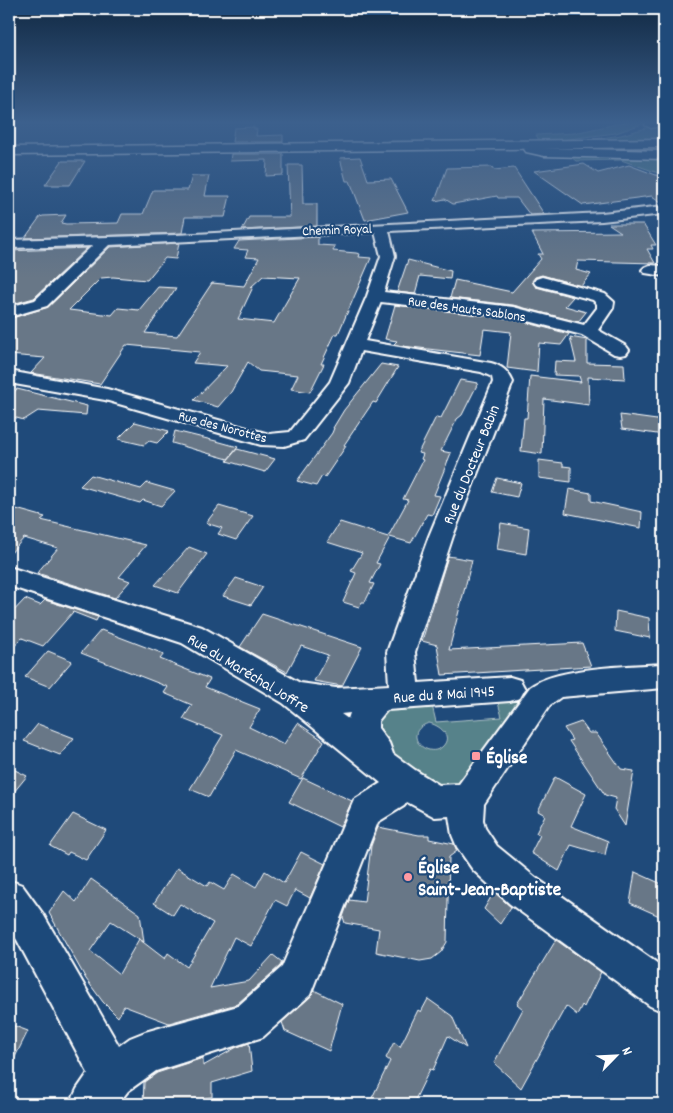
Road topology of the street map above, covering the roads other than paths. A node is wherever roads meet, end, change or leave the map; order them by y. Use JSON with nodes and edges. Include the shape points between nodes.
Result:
{"nodes":[{"id":1,"x":664,"y":210,"type":"edge"},
{"id":2,"x":381,"y":228,"type":"junction"},
{"id":3,"x":104,"y":242,"type":"junction"},
{"id":4,"x":9,"y":244,"type":"edge"},
{"id":5,"x":542,"y":282,"type":"dead end"},
{"id":6,"x":375,"y":296,"type":"junction"},
{"id":7,"x":9,"y":312,"type":"edge"},
{"id":8,"x":588,"y":331,"type":"junction"},
{"id":9,"x":356,"y":345,"type":"junction"},
{"id":10,"x":620,"y":350,"type":"dead end"},
{"id":11,"x":9,"y":377,"type":"edge"},
{"id":12,"x":9,"y":576,"type":"edge"},
{"id":13,"x":664,"y":676,"type":"edge"},
{"id":14,"x":510,"y":689,"type":"dead end"},
{"id":15,"x":293,"y":694,"type":"junction"},
{"id":16,"x":391,"y":697,"type":"junction"},
{"id":17,"x":403,"y":781,"type":"junction"},
{"id":18,"x":468,"y":800,"type":"junction"},
{"id":19,"x":9,"y":898,"type":"edge"},
{"id":20,"x":664,"y":992,"type":"edge"},
{"id":21,"x":103,"y":1090,"type":"edge"}],
"edges":[{"from":1,"to":2,"type":"street","name":"Chemin Royal","via":[[602,217]]},
{"from":2,"to":3,"type":"street","name":"Chemin Royal"},
{"from":2,"to":6,"type":"street","name":"Rue des Norottes","via":[[388,256]]},
{"from":3,"to":4,"type":"street","name":"Chemin Royal"},
{"from":3,"to":7,"type":"street","via":[[41,303]]},
{"from":5,"to":8,"type":"street","via":[[599,297],[606,302]]},
{"from":6,"to":8,"type":"street","name":"Rue des Hauts Sablons","via":[[513,312]]},
{"from":6,"to":9,"type":"street","name":"Rue des Norottes"},
{"from":8,"to":10,"type":"street","name":"Rue des Hauts Sablons"},
{"from":9,"to":11,"type":"street","name":"Rue des Norottes","via":[[340,383],[297,436],[284,440],[268,440],[107,395]]},
{"from":9,"to":16,"type":"street","name":"Rue du Docteur Babin","via":[[496,370],[503,382],[441,536],[401,652]]},
{"from":12,"to":15,"type":"street","name":"Rue du Maréchal Joffre","via":[[192,635]]},
{"from":13,"to":18,"type":"street","via":[[562,685],[549,689],[540,696]]},
{"from":14,"to":16,"type":"street","name":"Rue du 8 Mai 1945"},
{"from":15,"to":16,"type":"street","name":"Rue du 8 Mai 1945","via":[[336,701]]},
{"from":15,"to":17,"type":"street","name":"Rue du Maréchal Joffre"},
{"from":16,"to":17,"type":"street","name":"Rue du 8 Mai 1945","via":[[365,713],[361,728]]},
{"from":17,"to":18,"type":"street","name":"Rue du Maréchal Joffre","via":[[435,801]]},
{"from":17,"to":21,"type":"street","via":[[392,794],[366,811],[296,981],[248,1023],[145,1053]]},
{"from":18,"to":20,"type":"street","via":[[466,820],[469,834],[485,858],[523,891]]},
{"from":19,"to":21,"type":"street","via":[[30,927]]}]}
